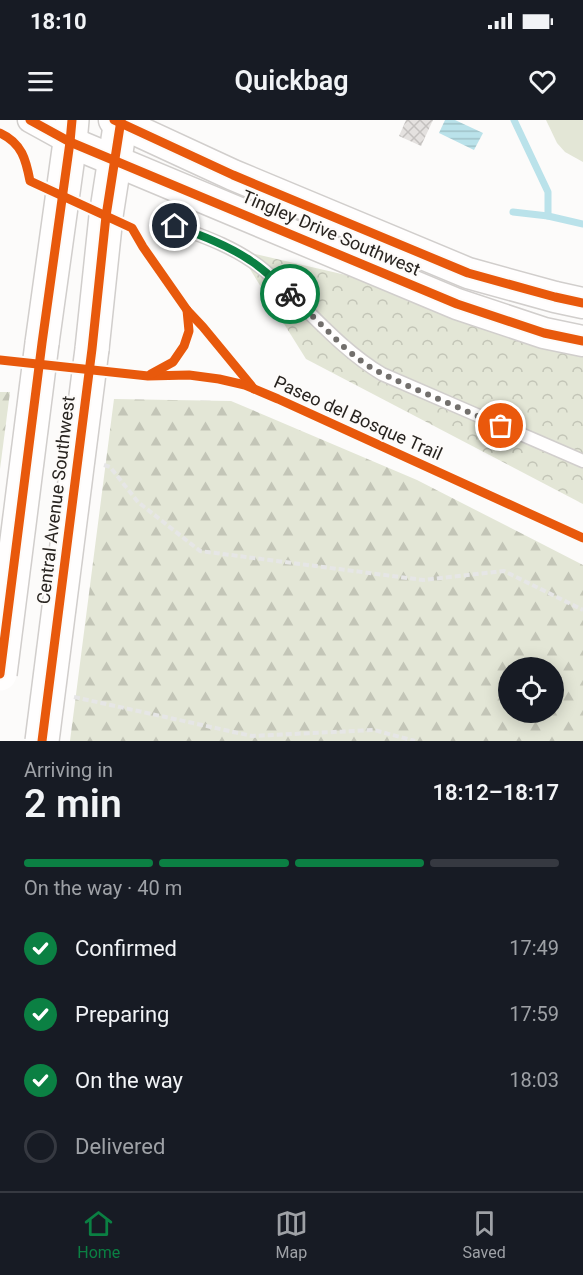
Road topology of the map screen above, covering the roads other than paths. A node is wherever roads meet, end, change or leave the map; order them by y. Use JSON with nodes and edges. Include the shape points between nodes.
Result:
{"nodes":[{"id":1,"x":30,"y":120,"type":"edge"},
{"id":2,"x":118,"y":121,"type":"edge"},
{"id":3,"x":71,"y":131,"type":"edge"},
{"id":4,"x":114,"y":161,"type":"junction"},
{"id":5,"x":175,"y":226,"type":"dead end"},
{"id":6,"x":583,"y":303,"type":"edge"},
{"id":7,"x":583,"y":341,"type":"edge"},
{"id":8,"x":583,"y":460,"type":"edge"},
{"id":9,"x":0,"y":674,"type":"edge"},
{"id":10,"x":42,"y":741,"type":"edge"}],
"edges":[{"from":1,"to":3,"type":"street"},
{"from":2,"to":4,"type":"main road","name":"Central Avenue Southwest"},
{"from":2,"to":6,"type":"street","name":"Tingley Drive Southwest","via":[[233,175],[468,273]]},
{"from":3,"to":4,"type":"street","name":"Tingley Drive Southwest"},
{"from":3,"to":9,"type":"main road","bridge":true},
{"from":4,"to":7,"type":"street","name":"Tingley Drive Southwest","via":[[457,304],[544,333]]},
{"from":4,"to":10,"type":"main road","name":"Central Avenue Southwest","bridge":true},
{"from":5,"to":8,"type":"lane","via":[[250,260],[344,347],[382,374]]}]}
